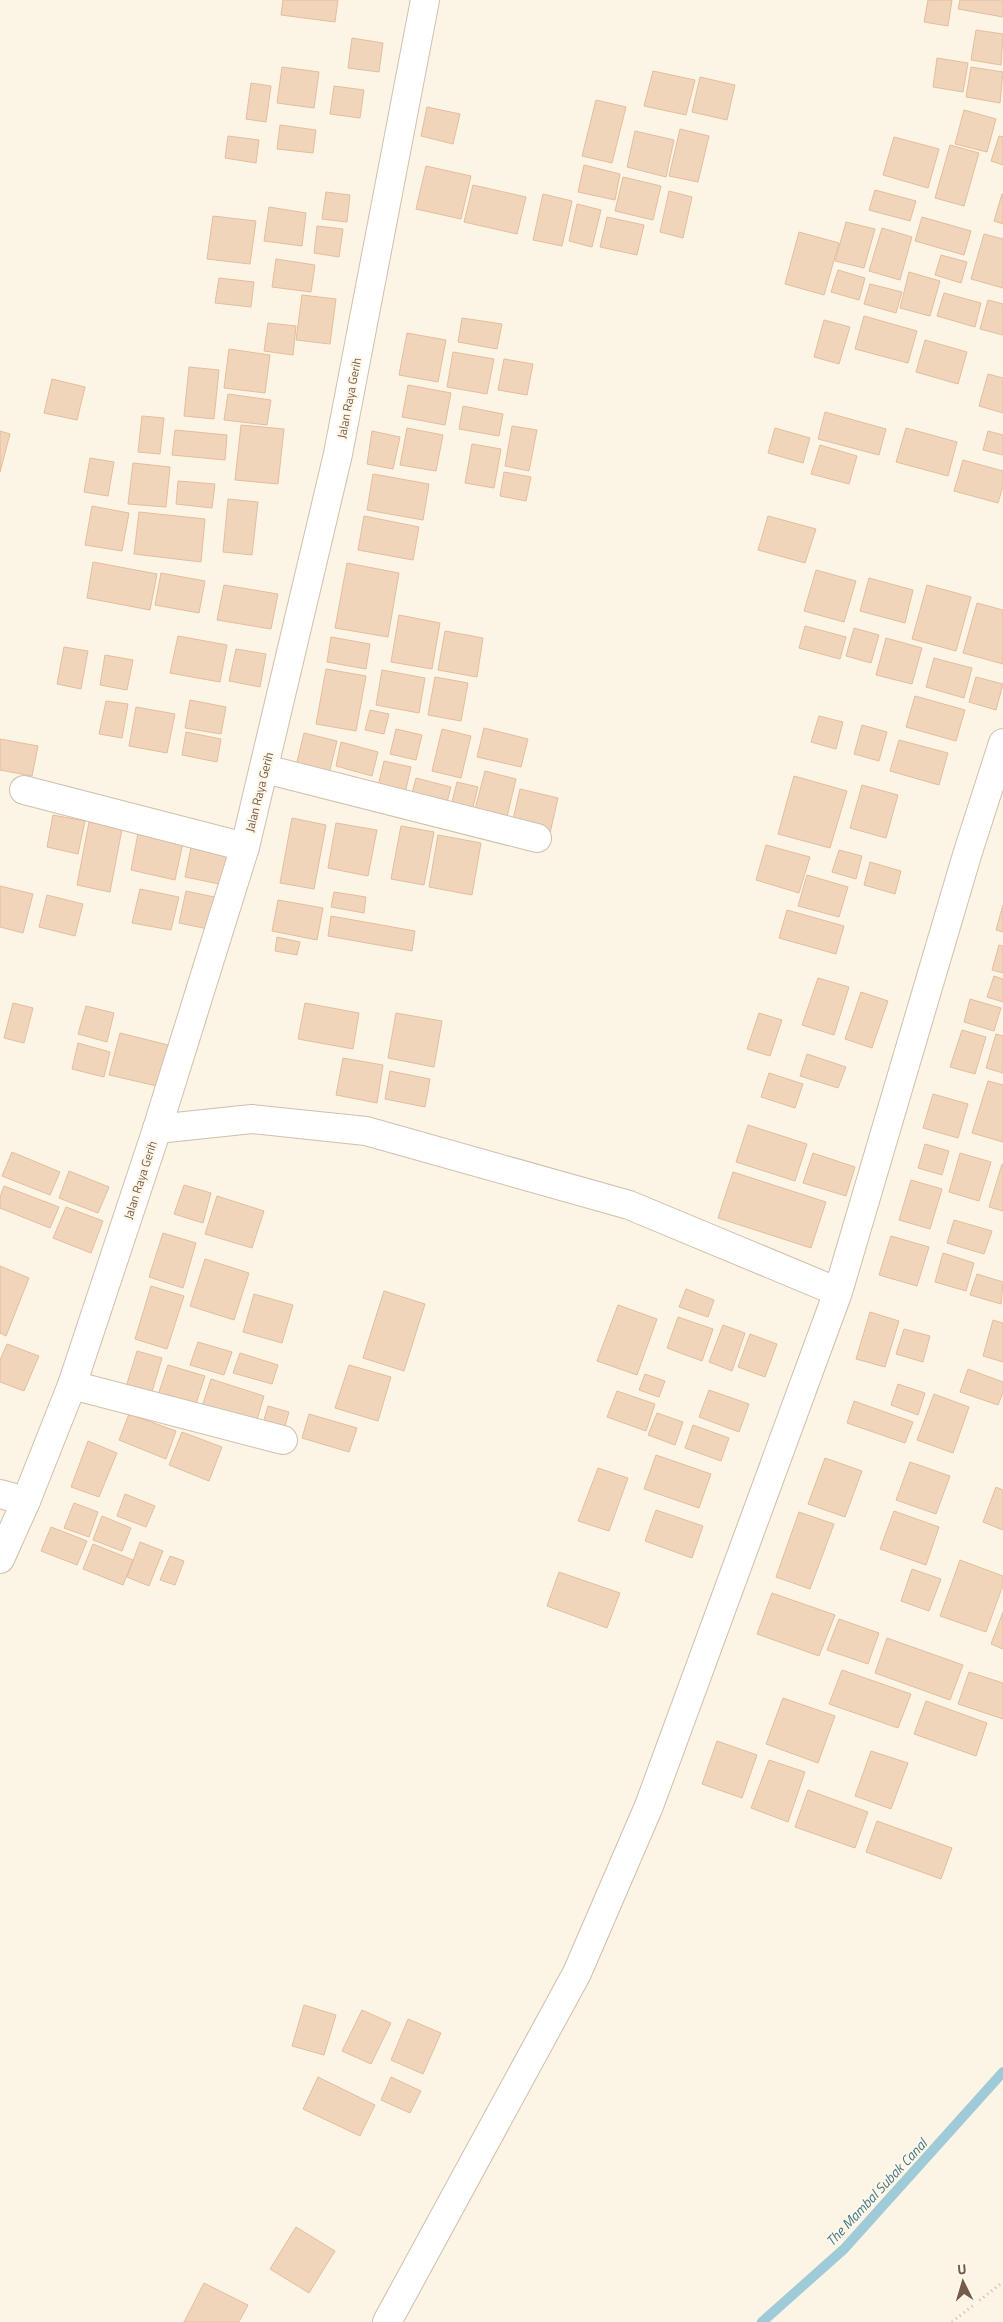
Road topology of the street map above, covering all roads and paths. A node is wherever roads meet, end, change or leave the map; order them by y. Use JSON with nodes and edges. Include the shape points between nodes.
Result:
{"nodes":[{"id":1,"x":425,"y":0,"type":"edge"},
{"id":2,"x":1003,"y":743,"type":"edge"},
{"id":3,"x":265,"y":769,"type":"junction"},
{"id":4,"x":24,"y":790,"type":"dead end"},
{"id":5,"x":538,"y":838,"type":"dead end"},
{"id":6,"x":245,"y":847,"type":"junction"},
{"id":7,"x":157,"y":1129,"type":"junction"},
{"id":8,"x":838,"y":1292,"type":"junction"},
{"id":9,"x":72,"y":1385,"type":"junction"},
{"id":10,"x":283,"y":1440,"type":"dead end"},
{"id":11,"x":0,"y":1494,"type":"edge"},
{"id":12,"x":26,"y":1501,"type":"junction"},
{"id":13,"x":0,"y":1559,"type":"edge"},
{"id":14,"x":1003,"y":2282,"type":"edge"},
{"id":15,"x":387,"y":2322,"type":"edge"},
{"id":16,"x":952,"y":2322,"type":"edge"}],
"edges":[{"from":1,"to":3,"type":"street","name":"Jalan Raya Gerih","via":[[338,454]]},
{"from":2,"to":8,"type":"street","via":[[964,864]]},
{"from":3,"to":5,"type":"street"},
{"from":3,"to":6,"type":"street","name":"Jalan Raya Gerih"},
{"from":4,"to":6,"type":"street"},
{"from":6,"to":7,"type":"street","name":"Jalan Raya Gerih"},
{"from":7,"to":8,"type":"street","via":[[252,1119],[366,1131],[630,1205]]},
{"from":7,"to":9,"type":"street","name":"Jalan Raya Gerih"},
{"from":8,"to":15,"type":"street","via":[[649,1806],[577,1973]]},
{"from":9,"to":10,"type":"street"},
{"from":9,"to":12,"type":"street","name":"Jalan Raya Gerih"},
{"from":11,"to":12,"type":"street"},
{"from":12,"to":13,"type":"street","name":"Jalan Raya Gerih"},
{"from":14,"to":16,"type":"path"}]}
